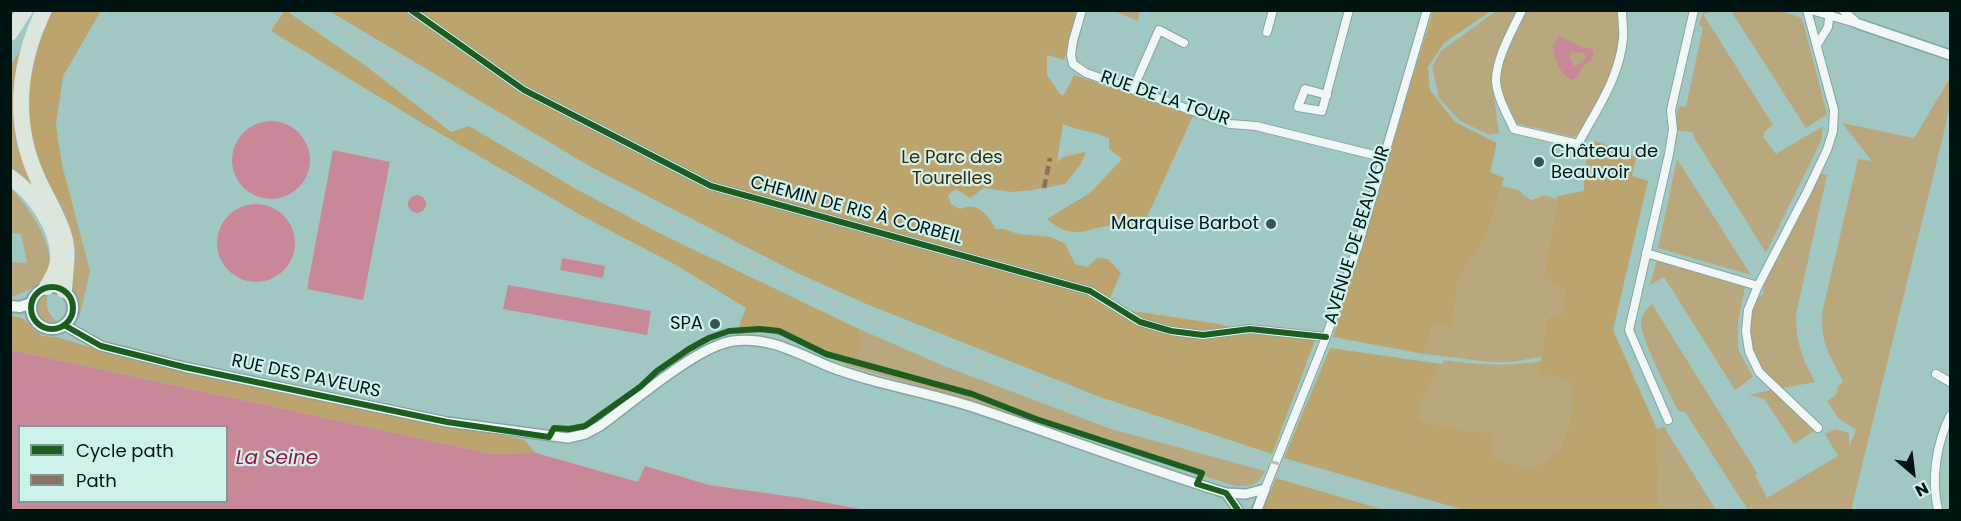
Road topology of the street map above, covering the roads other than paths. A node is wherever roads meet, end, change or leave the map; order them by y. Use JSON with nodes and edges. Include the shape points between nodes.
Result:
{"nodes":[{"id":1,"x":25,"y":10,"type":"edge"},
{"id":2,"x":44,"y":10,"type":"edge"},
{"id":3,"x":411,"y":10,"type":"edge"},
{"id":4,"x":1082,"y":10,"type":"edge"},
{"id":5,"x":1273,"y":10,"type":"edge"},
{"id":6,"x":1348,"y":10,"type":"edge"},
{"id":7,"x":1427,"y":10,"type":"edge"},
{"id":8,"x":1522,"y":10,"type":"edge"},
{"id":9,"x":1622,"y":10,"type":"edge"},
{"id":10,"x":1694,"y":10,"type":"edge"},
{"id":11,"x":1809,"y":10,"type":"edge"},
{"id":12,"x":1843,"y":10,"type":"edge"},
{"id":13,"x":1830,"y":14,"type":"edge"},
{"id":14,"x":1859,"y":24,"type":"junction"},
{"id":15,"x":1267,"y":32,"type":"dead end"},
{"id":16,"x":10,"y":33,"type":"edge"},
{"id":17,"x":1184,"y":43,"type":"dead end"},
{"id":18,"x":1816,"y":45,"type":"junction"},
{"id":19,"x":1950,"y":55,"type":"edge"},
{"id":20,"x":1133,"y":89,"type":"junction"},
{"id":21,"x":1327,"y":95,"type":"dead end"},
{"id":22,"x":1382,"y":157,"type":"junction"},
{"id":23,"x":10,"y":177,"type":"edge"},
{"id":24,"x":1646,"y":253,"type":"junction"},
{"id":25,"x":1758,"y":286,"type":"junction"},
{"id":26,"x":47,"y":287,"type":"junction"},
{"id":27,"x":64,"y":290,"type":"junction"},
{"id":28,"x":31,"y":303,"type":"junction"},
{"id":29,"x":10,"y":306,"type":"edge"},
{"id":30,"x":64,"y":325,"type":"junction"},
{"id":31,"x":1326,"y":337,"type":"junction"},
{"id":32,"x":1936,"y":374,"type":"dead end"},
{"id":33,"x":1950,"y":382,"type":"edge"},
{"id":34,"x":1668,"y":420,"type":"dead end"},
{"id":35,"x":1949,"y":421,"type":"edge"},
{"id":36,"x":1818,"y":428,"type":"dead end"},
{"id":37,"x":1265,"y":489,"type":"junction"},
{"id":38,"x":1226,"y":493,"type":"junction"},
{"id":39,"x":1238,"y":510,"type":"edge"},
{"id":40,"x":1257,"y":510,"type":"edge"},
{"id":41,"x":1938,"y":510,"type":"edge"}],
"edges":[{"from":1,"to":16,"type":"highway"},
{"from":2,"to":27,"type":"highway","via":[[25,63],[20,112],[31,163],[65,240]]},
{"from":3,"to":31,"type":"street","name":"CHEMIN DE RIS À CORBEIL","via":[[524,90],[711,186],[1090,291],[1140,322],[1171,332],[1203,335],[1250,329]]},
{"from":4,"to":20,"type":"street","name":"RUE DE LA TOUR","via":[[1073,41],[1073,64],[1086,73]]},
{"from":5,"to":15,"type":"street"},
{"from":6,"to":21,"type":"street"},
{"from":7,"to":22,"type":"street","name":"AVENUE DE BEAUVOIR"},
{"from":8,"to":9,"type":"street","via":[[1500,60],[1496,81],[1502,103],[1514,129],[1578,144],[1612,80],[1623,39]]},
{"from":10,"to":24,"type":"street","via":[[1671,110],[1673,130]]},
{"from":11,"to":13,"type":"street"},
{"from":11,"to":18,"type":"street"},
{"from":12,"to":14,"type":"street"},
{"from":13,"to":14,"type":"street"},
{"from":13,"to":18,"type":"street","via":[[1828,27]]},
{"from":14,"to":19,"type":"street"},
{"from":17,"to":20,"type":"street","via":[[1159,30]]},
{"from":18,"to":25,"type":"street","via":[[1834,110],[1833,131],[1807,192]]},
{"from":20,"to":22,"type":"street","name":"RUE DE LA TOUR","via":[[1230,124],[1257,126]]},
{"from":22,"to":31,"type":"street","name":"AVENUE DE BEAUVOIR","via":[[1358,246]]},
{"from":23,"to":26,"type":"highway","via":[[30,194],[56,241],[58,262]]},
{"from":24,"to":25,"type":"street"},
{"from":24,"to":34,"type":"street","via":[[1629,330]]},
{"from":25,"to":36,"type":"street","via":[[1748,310],[1749,351],[1759,372]]},
{"from":26,"to":27,"type":"main road"},
{"from":26,"to":28,"type":"main road"},
{"from":27,"to":30,"type":"main road","via":[[70,296],[73,311]]},
{"from":28,"to":29,"type":"main road"},
{"from":28,"to":30,"type":"main road","via":[[40,326]]},
{"from":30,"to":38,"type":"street","name":"RUE DES PAVEURS","via":[[101,346],[184,367],[447,422],[568,438],[600,426],[711,348],[731,341],[774,342],[830,367],[984,410]]},
{"from":31,"to":37,"type":"street","name":"AVENUE DE BEAUVOIR"},
{"from":32,"to":33,"type":"street"},
{"from":35,"to":41,"type":"street","via":[[1936,466]]},
{"from":37,"to":38,"type":"street","via":[[1246,494]]},
{"from":37,"to":40,"type":"street"},
{"from":38,"to":39,"type":"street"}]}
